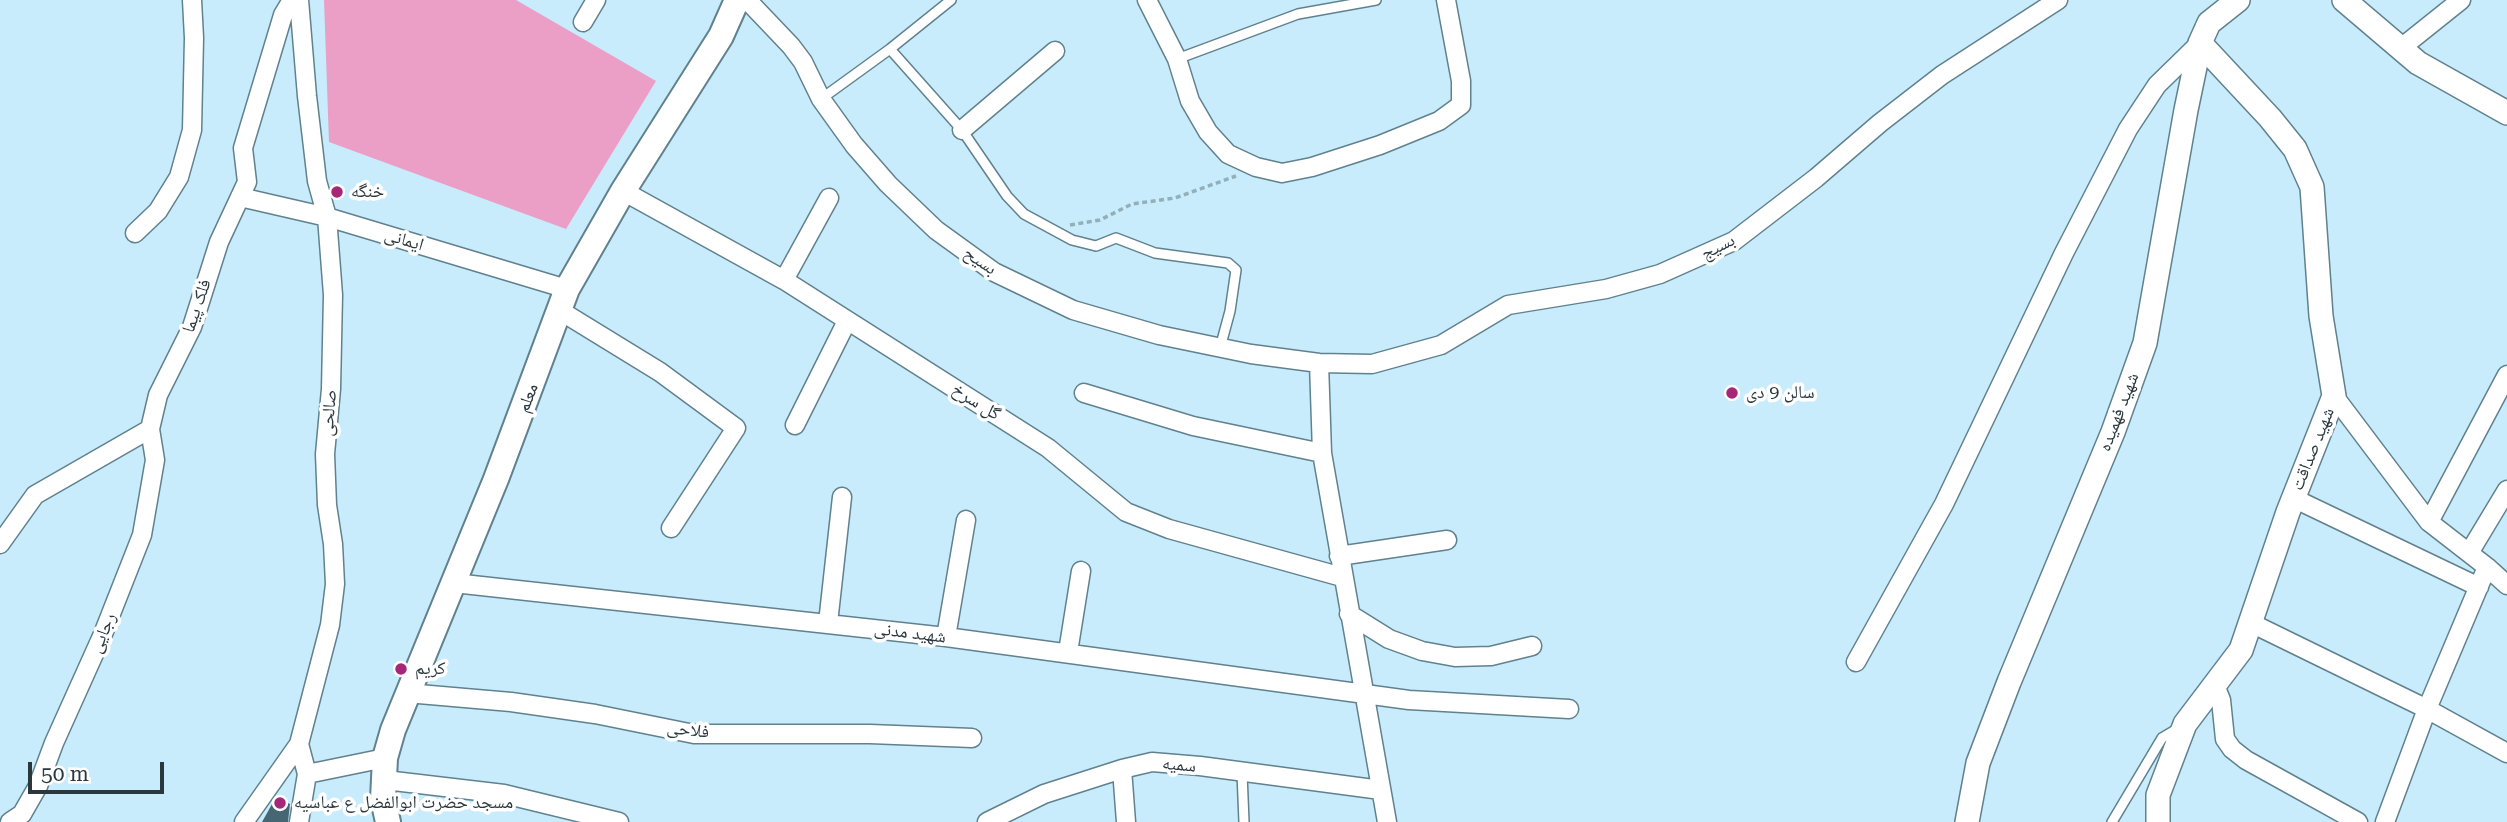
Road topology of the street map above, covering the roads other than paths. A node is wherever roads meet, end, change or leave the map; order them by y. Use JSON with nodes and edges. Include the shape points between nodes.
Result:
{"nodes":[{"id":1,"x":192,"y":0,"type":"edge"},
{"id":2,"x":292,"y":0,"type":"edge"},
{"id":3,"x":299,"y":0,"type":"edge"},
{"id":4,"x":596,"y":0,"type":"edge"},
{"id":5,"x":737,"y":0,"type":"edge"},
{"id":6,"x":743,"y":0,"type":"edge"},
{"id":7,"x":951,"y":0,"type":"edge"},
{"id":8,"x":1147,"y":0,"type":"edge"},
{"id":9,"x":1377,"y":0,"type":"edge"},
{"id":10,"x":1446,"y":0,"type":"edge"},
{"id":11,"x":2058,"y":0,"type":"edge"},
{"id":12,"x":2238,"y":0,"type":"edge"},
{"id":13,"x":2344,"y":0,"type":"edge"},
{"id":14,"x":2461,"y":0,"type":"edge"},
{"id":15,"x":583,"y":22,"type":"dead end"},
{"id":16,"x":2200,"y":43,"type":"junction"},
{"id":17,"x":2400,"y":48,"type":"junction"},
{"id":18,"x":890,"y":49,"type":"junction"},
{"id":19,"x":1055,"y":51,"type":"dead end"},
{"id":20,"x":1177,"y":59,"type":"junction"},
{"id":21,"x":821,"y":99,"type":"junction"},
{"id":22,"x":2507,"y":113,"type":"edge"},
{"id":23,"x":962,"y":130,"type":"junction"},
{"id":24,"x":623,"y":191,"type":"junction"},
{"id":25,"x":240,"y":197,"type":"junction"},
{"id":26,"x":829,"y":198,"type":"dead end"},
{"id":27,"x":327,"y":217,"type":"junction"},
{"id":28,"x":135,"y":233,"type":"dead end"},
{"id":29,"x":784,"y":280,"type":"junction"},
{"id":30,"x":563,"y":299,"type":"junction"},
{"id":31,"x":847,"y":321,"type":"junction"},
{"id":32,"x":1220,"y":348,"type":"junction"},
{"id":33,"x":1319,"y":363,"type":"junction"},
{"id":34,"x":2507,"y":375,"type":"edge"},
{"id":35,"x":1084,"y":393,"type":"dead end"},
{"id":36,"x":2334,"y":396,"type":"junction"},
{"id":37,"x":795,"y":425,"type":"dead end"},
{"id":38,"x":150,"y":429,"type":"junction"},
{"id":39,"x":1322,"y":453,"type":"junction"},
{"id":40,"x":2507,"y":490,"type":"edge"},
{"id":41,"x":842,"y":497,"type":"dead end"},
{"id":42,"x":2293,"y":498,"type":"junction"},
{"id":43,"x":966,"y":520,"type":"dead end"},
{"id":44,"x":2429,"y":522,"type":"junction"},
{"id":45,"x":671,"y":528,"type":"dead end"},
{"id":46,"x":1447,"y":540,"type":"dead end"},
{"id":47,"x":0,"y":544,"type":"edge"},
{"id":48,"x":2469,"y":552,"type":"junction"},
{"id":49,"x":1339,"y":556,"type":"junction"},
{"id":50,"x":2487,"y":567,"type":"junction"},
{"id":51,"x":1082,"y":571,"type":"dead end"},
{"id":52,"x":1342,"y":577,"type":"junction"},
{"id":53,"x":454,"y":583,"type":"junction"},
{"id":54,"x":2507,"y":585,"type":"edge"},
{"id":55,"x":2479,"y":587,"type":"junction"},
{"id":56,"x":1349,"y":614,"type":"junction"},
{"id":57,"x":828,"y":623,"type":"junction"},
{"id":58,"x":2251,"y":623,"type":"junction"},
{"id":59,"x":946,"y":637,"type":"junction"},
{"id":60,"x":1532,"y":646,"type":"dead end"},
{"id":61,"x":1068,"y":652,"type":"junction"},
{"id":62,"x":1856,"y":662,"type":"dead end"},
{"id":63,"x":2215,"y":685,"type":"junction"},
{"id":64,"x":407,"y":693,"type":"junction"},
{"id":65,"x":1365,"y":694,"type":"junction"},
{"id":66,"x":1569,"y":709,"type":"dead end"},
{"id":67,"x":2427,"y":709,"type":"junction"},
{"id":68,"x":2185,"y":724,"type":"junction"},
{"id":69,"x":972,"y":738,"type":"dead end"},
{"id":70,"x":299,"y":744,"type":"junction"},
{"id":71,"x":2507,"y":753,"type":"edge"},
{"id":72,"x":385,"y":769,"type":"junction"},
{"id":73,"x":1122,"y":769,"type":"junction"},
{"id":74,"x":1242,"y":773,"type":"junction"},
{"id":75,"x":307,"y":774,"type":"junction"},
{"id":76,"x":1381,"y":790,"type":"junction"},
{"id":77,"x":2160,"y":821,"type":"edge"},
{"id":78,"x":10,"y":822,"type":"edge"},
{"id":79,"x":244,"y":822,"type":"edge"},
{"id":80,"x":299,"y":822,"type":"edge"},
{"id":81,"x":388,"y":822,"type":"edge"},
{"id":82,"x":619,"y":822,"type":"edge"},
{"id":83,"x":987,"y":822,"type":"edge"},
{"id":84,"x":1126,"y":822,"type":"edge"},
{"id":85,"x":1244,"y":822,"type":"edge"},
{"id":86,"x":1387,"y":822,"type":"edge"},
{"id":87,"x":1967,"y":822,"type":"edge"},
{"id":88,"x":2112,"y":822,"type":"edge"},
{"id":89,"x":2358,"y":822,"type":"edge"},
{"id":90,"x":2385,"y":822,"type":"edge"}],
"edges":[{"from":1,"to":28,"type":"street","via":[[192,130],[179,177],[158,211]]},
{"from":2,"to":25,"type":"street","name":"فلک پیما","via":[[283,15],[243,148],[247,182]]},
{"from":3,"to":27,"type":"street","name":"صالحی","via":[[316,169]]},
{"from":4,"to":15,"type":"street"},
{"from":5,"to":24,"type":"main road","name":"معلم","via":[[698,75]]},
{"from":6,"to":21,"type":"street","name":"بسیح","via":[[791,46]]},
{"from":7,"to":18,"type":"lane"},
{"from":8,"to":20,"type":"street"},
{"from":9,"to":20,"type":"lane","via":[[1297,14]]},
{"from":10,"to":20,"type":"street","via":[[1461,104],[1439,121],[1312,167],[1282,173],[1228,154],[1208,132]]},
{"from":11,"to":33,"type":"street","name":"بسیج","via":[[1942,75],[1734,241],[1660,275],[1508,305],[1441,345],[1372,364]]},
{"from":12,"to":16,"type":"street","name":"شهید فهمیده","via":[[2209,23]]},
{"from":13,"to":17,"type":"street"},
{"from":14,"to":17,"type":"street"},
{"from":16,"to":36,"type":"street","name":"شهید صداقت","via":[[2295,149],[2312,187],[2321,316]]},
{"from":16,"to":62,"type":"street","via":[[2157,85],[2128,129],[1944,504]]},
{"from":16,"to":87,"type":"street","name":"شهید فهمیده","via":[[2145,343],[1978,763]]},
{"from":17,"to":22,"type":"street"},
{"from":18,"to":21,"type":"lane"},
{"from":18,"to":23,"type":"lane"},
{"from":19,"to":23,"type":"street"},
{"from":21,"to":32,"type":"street","name":"بسیح","via":[[888,184],[936,230],[994,272],[1073,310]]},
{"from":23,"to":32,"type":"lane","via":[[1007,196],[1048,229],[1096,246],[1116,238],[1155,253],[1228,263],[1236,270]]},
{"from":24,"to":29,"type":"street","name":"گل سرخ"},
{"from":24,"to":30,"type":"main road","name":"معلم"},
{"from":25,"to":27,"type":"street","name":"ایمانی"},
{"from":25,"to":38,"type":"street","name":"فلک پیما","via":[[219,242],[192,327],[158,395]]},
{"from":26,"to":29,"type":"street"},
{"from":27,"to":30,"type":"street","name":"ایمانی"},
{"from":27,"to":70,"type":"street","name":"صالحی","via":[[333,295],[325,454],[335,584],[330,625]]},
{"from":29,"to":31,"type":"street","name":"گل سرخ"},
{"from":30,"to":45,"type":"street","name":"ایمانی","via":[[736,428]]},
{"from":30,"to":53,"type":"main road","name":"معلم"},
{"from":31,"to":37,"type":"street"},
{"from":31,"to":52,"type":"street","name":"گل سرخ","via":[[1048,448],[1126,512],[1169,529]]},
{"from":32,"to":33,"type":"street","name":"بسیح"},
{"from":33,"to":39,"type":"street"},
{"from":34,"to":44,"type":"street"},
{"from":35,"to":39,"type":"street","via":[[1193,426]]},
{"from":36,"to":42,"type":"street","name":"شهید صداقت"},
{"from":36,"to":44,"type":"street"},
{"from":38,"to":47,"type":"street","via":[[35,495]]},
{"from":38,"to":78,"type":"street","name":"رجایی","via":[[155,460],[142,536],[38,786],[22,814]]},
{"from":39,"to":49,"type":"street"},
{"from":40,"to":48,"type":"street"},
{"from":41,"to":57,"type":"street"},
{"from":42,"to":55,"type":"street"},
{"from":42,"to":58,"type":"street","name":"شهید صداقت"},
{"from":43,"to":59,"type":"street"},
{"from":44,"to":48,"type":"street"},
{"from":46,"to":49,"type":"street"},
{"from":48,"to":50,"type":"street"},
{"from":49,"to":52,"type":"street"},
{"from":50,"to":54,"type":"street"},
{"from":50,"to":55,"type":"street"},
{"from":51,"to":61,"type":"street"},
{"from":52,"to":56,"type":"street"},
{"from":53,"to":57,"type":"street","name":"شهید مدنی"},
{"from":53,"to":64,"type":"main road","name":"معلم"},
{"from":55,"to":67,"type":"street"},
{"from":56,"to":60,"type":"street","via":[[1389,639],[1455,657],[1491,656]]},
{"from":56,"to":65,"type":"street"},
{"from":57,"to":59,"type":"street","name":"شهید مدنی"},
{"from":58,"to":63,"type":"street","name":"شهید صداقت","via":[[2241,650]]},
{"from":58,"to":67,"type":"street"},
{"from":59,"to":61,"type":"street","name":"شهید مدنی"},
{"from":61,"to":65,"type":"street","name":"شهید مدنی"},
{"from":63,"to":68,"type":"street","name":"شهید صداقت"},
{"from":63,"to":89,"type":"street","via":[[2225,739],[2232,748]]},
{"from":64,"to":69,"type":"street","name":"فلاحی","via":[[511,702],[694,734]]},
{"from":64,"to":72,"type":"main road","name":"معلم"},
{"from":65,"to":66,"type":"street","name":"شهید مدنی"},
{"from":65,"to":76,"type":"street"},
{"from":67,"to":71,"type":"street"},
{"from":67,"to":90,"type":"street"},
{"from":68,"to":77,"type":"street","name":"شهید صداقت","via":[[2158,795]]},
{"from":68,"to":88,"type":"lane","via":[[2162,738]]},
{"from":70,"to":75,"type":"street","name":"صالحی"},
{"from":70,"to":79,"type":"street"},
{"from":72,"to":75,"type":"street"},
{"from":72,"to":81,"type":"main road","name":"معلم","via":[[383,799]]},
{"from":72,"to":82,"type":"street"},
{"from":73,"to":74,"type":"street","name":"سمیه","via":[[1152,762]]},
{"from":73,"to":83,"type":"street","name":"سمیه","via":[[1044,794]]},
{"from":73,"to":84,"type":"street"},
{"from":74,"to":76,"type":"street","name":"سمیه"},
{"from":74,"to":85,"type":"lane"},
{"from":75,"to":80,"type":"street","name":"صالحی"},
{"from":76,"to":86,"type":"street"}]}
